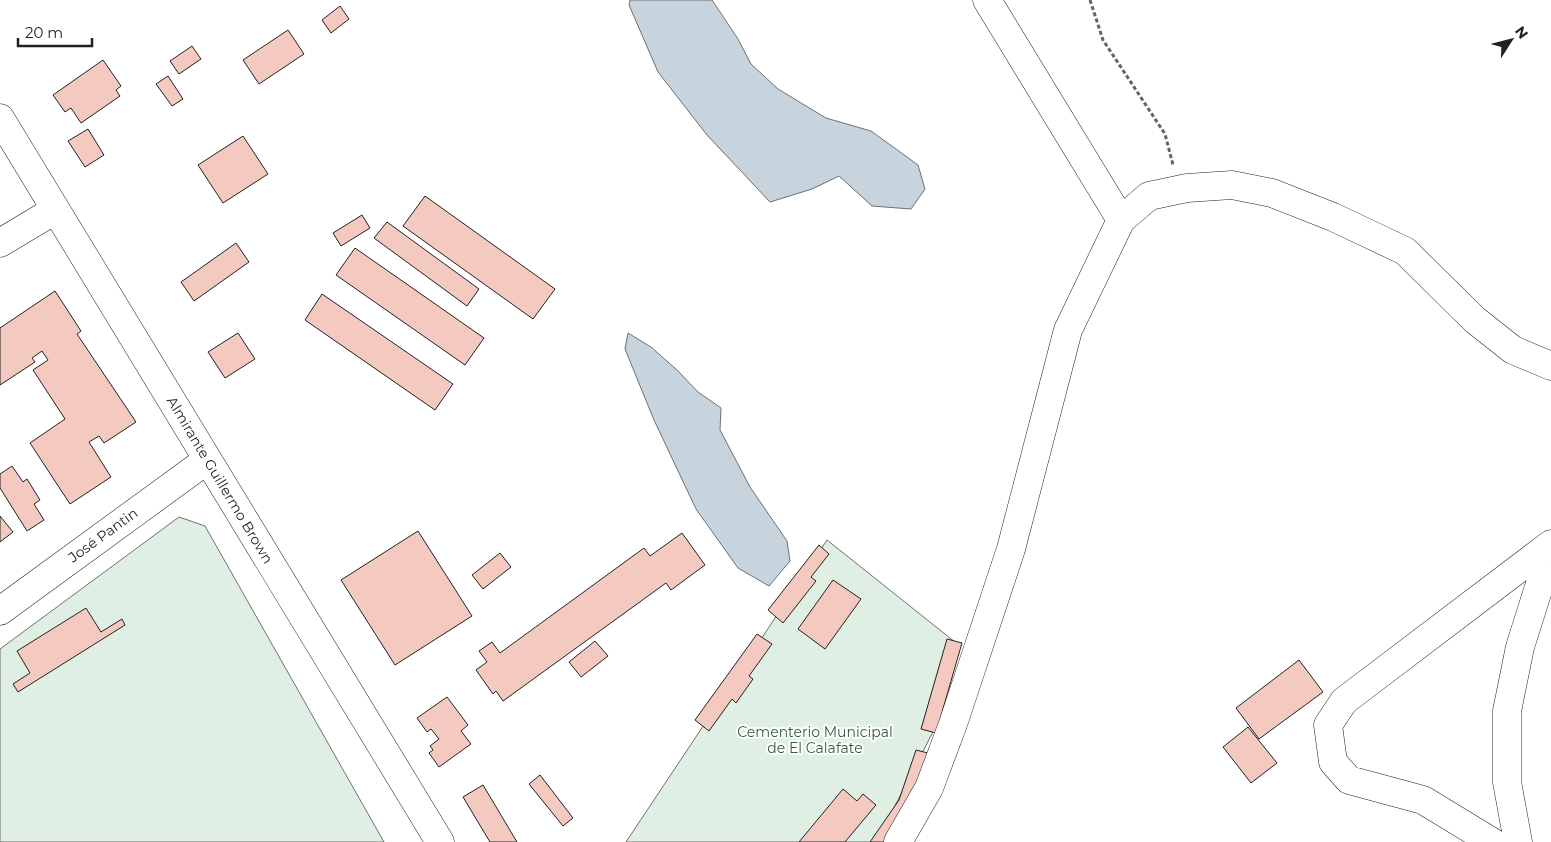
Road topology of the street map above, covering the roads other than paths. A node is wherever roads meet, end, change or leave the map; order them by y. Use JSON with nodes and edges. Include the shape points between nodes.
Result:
{"nodes":[{"id":1,"x":988,"y":0,"type":"edge"},
{"id":2,"x":0,"y":118,"type":"edge"},
{"id":3,"x":55,"y":210,"type":"junction"},
{"id":4,"x":1122,"y":220,"type":"junction"},
{"id":5,"x":0,"y":242,"type":"edge"},
{"id":6,"x":1551,"y":366,"type":"edge"},
{"id":7,"x":207,"y":460,"type":"junction"},
{"id":8,"x":1551,"y":544,"type":"edge"},
{"id":9,"x":1551,"y":549,"type":"edge"},
{"id":10,"x":0,"y":611,"type":"edge"},
{"id":11,"x":440,"y":842,"type":"edge"},
{"id":12,"x":898,"y":842,"type":"edge"},
{"id":13,"x":1492,"y":842,"type":"edge"},
{"id":14,"x":1518,"y":842,"type":"edge"}],
"edges":[{"from":1,"to":4,"type":"street"},
{"from":2,"to":3,"type":"street","name":"Almirante Guillermo Brown"},
{"from":3,"to":5,"type":"street"},
{"from":3,"to":7,"type":"street","name":"Almirante Guillermo Brown"},
{"from":4,"to":6,"type":"street","via":[[1149,196],[1179,189],[1232,185],[1272,193],[1333,217],[1405,252],[1475,320],[1513,350]]},
{"from":4,"to":12,"type":"street","via":[[1068,330],[1011,549],[956,716],[929,788]]},
{"from":7,"to":10,"type":"street","name":"José Pantin"},
{"from":7,"to":11,"type":"street","name":"Almirante Guillermo Brown"},
{"from":8,"to":13,"type":"street","via":[[1344,701],[1328,725],[1333,762],[1349,780],[1423,800]]},
{"from":9,"to":14,"type":"street","via":[[1520,647],[1507,711],[1507,782]]}]}
